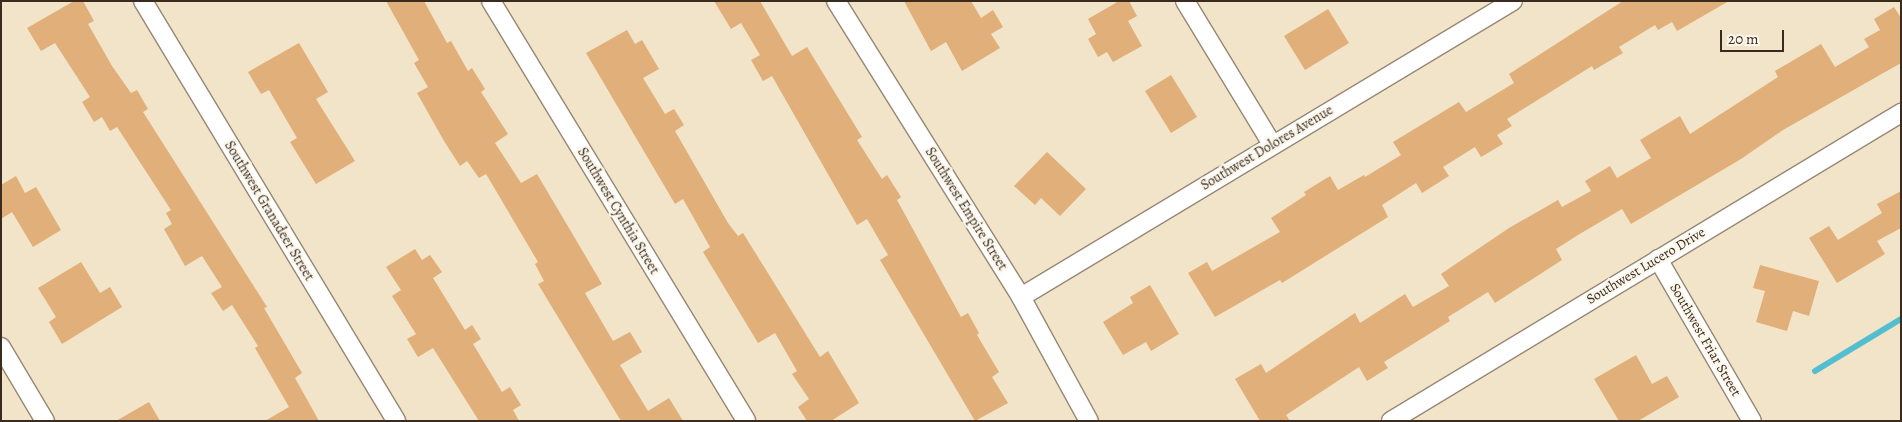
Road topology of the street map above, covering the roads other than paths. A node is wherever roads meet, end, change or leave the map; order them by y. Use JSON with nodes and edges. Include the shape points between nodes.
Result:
{"nodes":[{"id":1,"x":143,"y":1,"type":"edge"},
{"id":2,"x":491,"y":1,"type":"edge"},
{"id":3,"x":836,"y":1,"type":"edge"},
{"id":4,"x":1185,"y":1,"type":"edge"},
{"id":5,"x":1513,"y":1,"type":"edge"},
{"id":6,"x":1901,"y":113,"type":"edge"},
{"id":7,"x":1272,"y":144,"type":"junction"},
{"id":8,"x":1658,"y":259,"type":"junction"},
{"id":9,"x":1021,"y":297,"type":"junction"},
{"id":10,"x":1,"y":347,"type":"edge"},
{"id":11,"x":45,"y":421,"type":"edge"},
{"id":12,"x":396,"y":421,"type":"edge"},
{"id":13,"x":746,"y":421,"type":"edge"},
{"id":14,"x":1089,"y":421,"type":"edge"},
{"id":15,"x":1391,"y":421,"type":"edge"},
{"id":16,"x":1752,"y":421,"type":"edge"}],
"edges":[{"from":1,"to":12,"type":"street","name":"Southwest Granadeer Street"},
{"from":2,"to":13,"type":"street","name":"Southwest Cynthia Street"},
{"from":3,"to":9,"type":"street","name":"Southwest Empire Street"},
{"from":4,"to":7,"type":"street"},
{"from":5,"to":7,"type":"street","name":"Southwest Dolores Avenue"},
{"from":6,"to":8,"type":"street","name":"Southwest Lucero Drive"},
{"from":7,"to":9,"type":"street","name":"Southwest Dolores Avenue"},
{"from":8,"to":15,"type":"street","name":"Southwest Lucero Drive"},
{"from":8,"to":16,"type":"street","name":"Southwest Friar Street"},
{"from":9,"to":14,"type":"street","name":"Southwest Empire Street"},
{"from":10,"to":11,"type":"street"}]}
